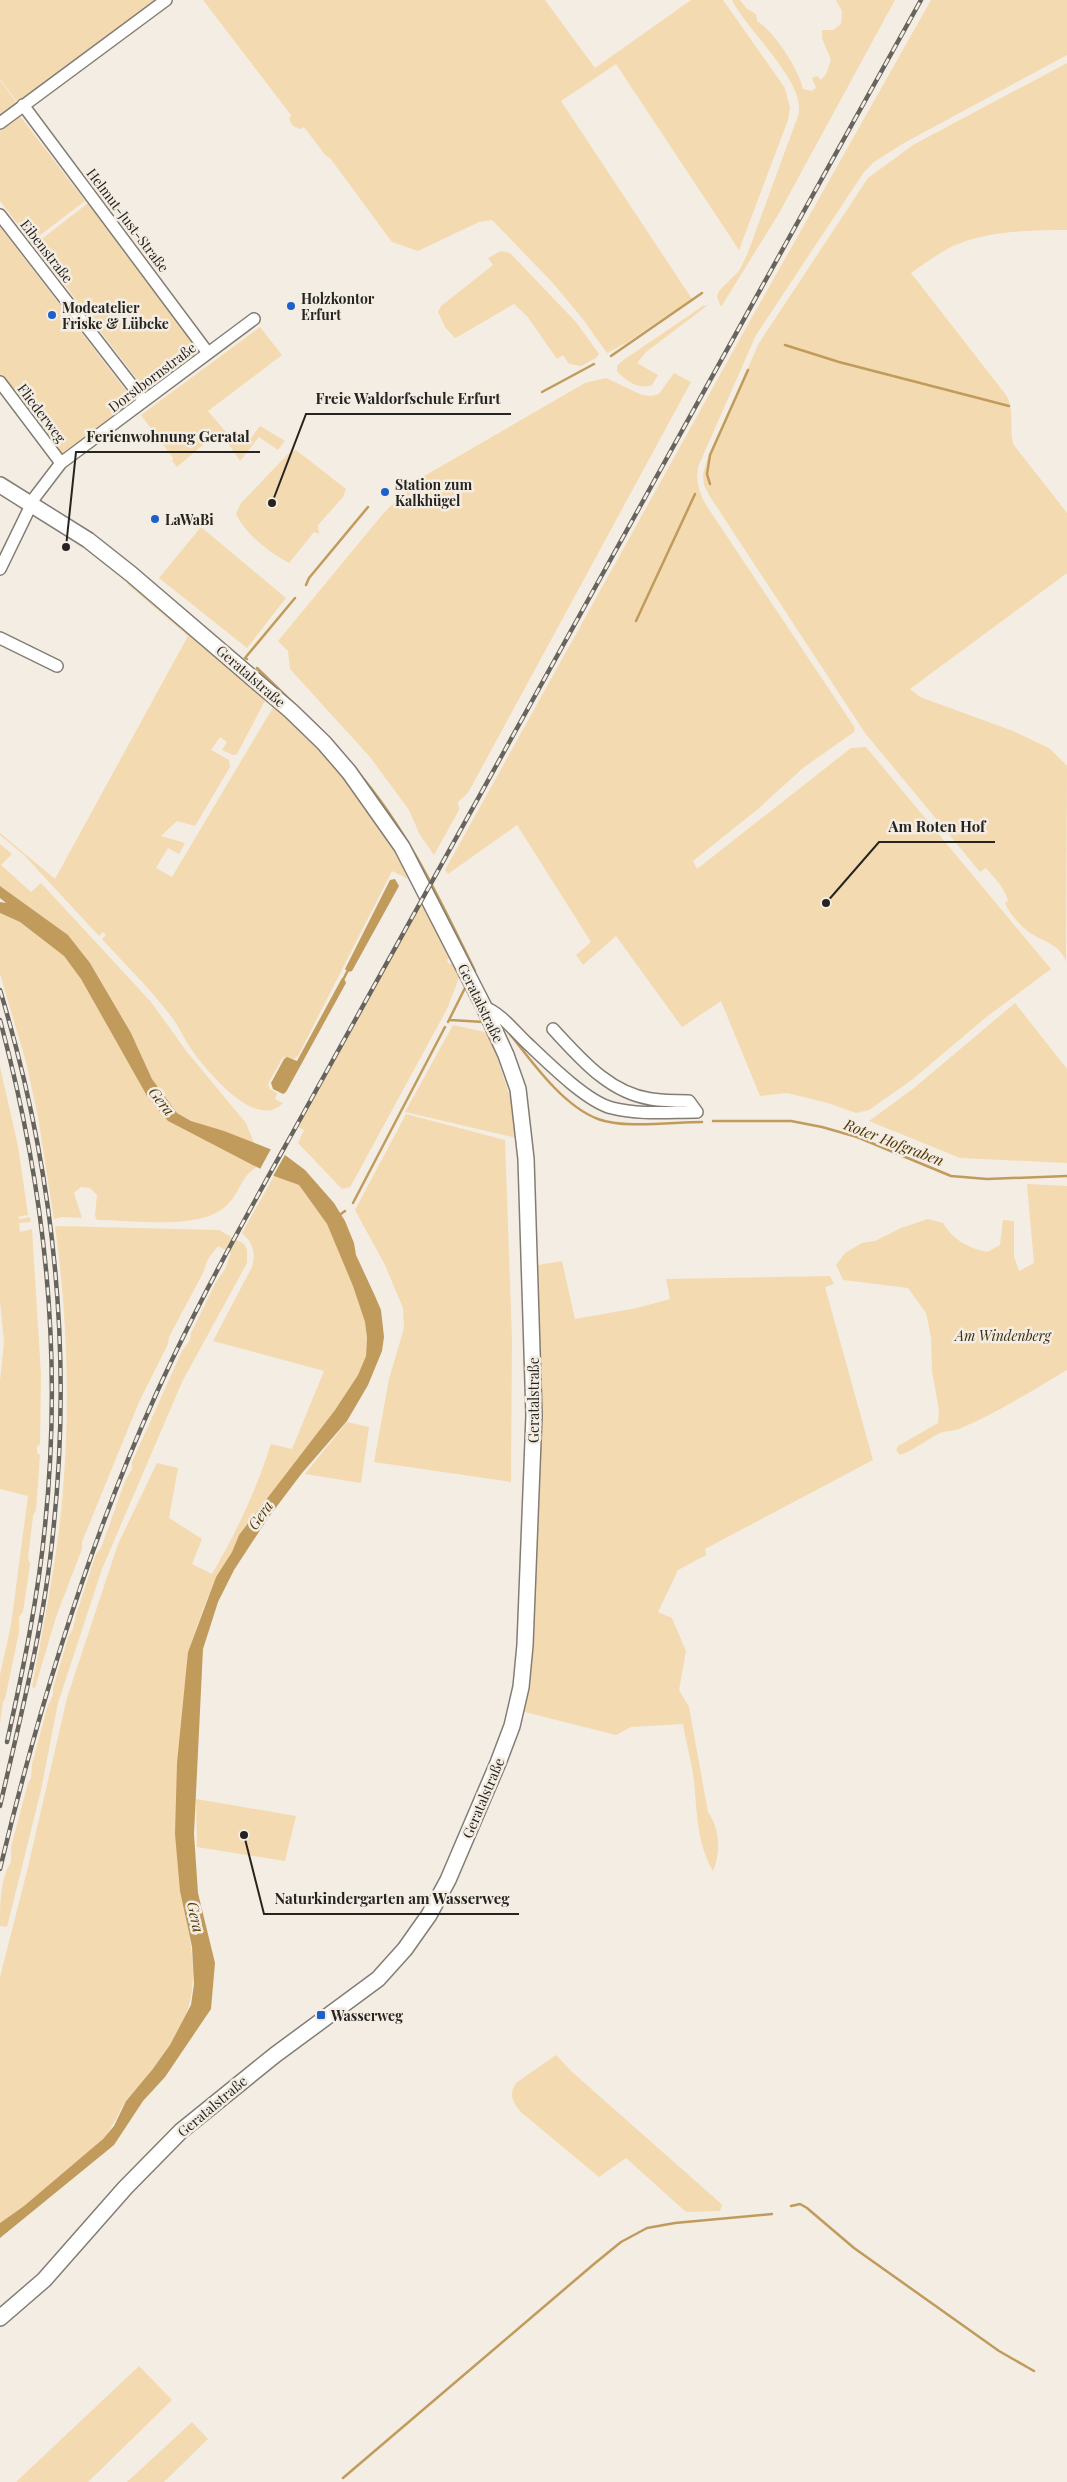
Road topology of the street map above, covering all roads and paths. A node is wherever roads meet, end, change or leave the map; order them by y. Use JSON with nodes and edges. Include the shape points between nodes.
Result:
{"nodes":[{"id":1,"x":166,"y":0,"type":"edge"},
{"id":2,"x":23,"y":106,"type":"junction"},
{"id":3,"x":0,"y":123,"type":"edge"},
{"id":4,"x":0,"y":215,"type":"edge"},
{"id":5,"x":254,"y":319,"type":"dead end"},
{"id":6,"x":208,"y":353,"type":"junction"},
{"id":7,"x":0,"y":382,"type":"edge"},
{"id":8,"x":144,"y":402,"type":"junction"},
{"id":9,"x":61,"y":463,"type":"junction"},
{"id":10,"x":0,"y":484,"type":"edge"},
{"id":11,"x":31,"y":504,"type":"junction"},
{"id":12,"x":0,"y":569,"type":"edge"},
{"id":13,"x":0,"y":638,"type":"edge"},
{"id":14,"x":57,"y":666,"type":"dead end"},
{"id":15,"x":484,"y":1007,"type":"junction"},
{"id":16,"x":553,"y":1028,"type":"dead end"},
{"id":17,"x":0,"y":2318,"type":"edge"}],
"edges":[{"from":1,"to":2,"type":"street"},
{"from":2,"to":3,"type":"street"},
{"from":2,"to":6,"type":"street","name":"Helmut-Just-Straße"},
{"from":4,"to":8,"type":"street","name":"Eibenstraße"},
{"from":5,"to":6,"type":"street","name":"Dorstbornstraße"},
{"from":6,"to":8,"type":"street","name":"Dorstbornstraße"},
{"from":7,"to":9,"type":"street","name":"Fliederweg"},
{"from":8,"to":9,"type":"street","name":"Dorstbornstraße"},
{"from":9,"to":11,"type":"street","name":"Dorstbornstraße"},
{"from":10,"to":11,"type":"street","name":"Geratalstraße"},
{"from":11,"to":12,"type":"street","name":"Dorstbornstraße"},
{"from":11,"to":15,"type":"street","name":"Geratalstraße","via":[[88,540],[131,574],[252,676],[324,743],[368,797],[402,847]]},
{"from":13,"to":14,"type":"street"},
{"from":15,"to":16,"type":"street","via":[[499,1014],[552,1066],[589,1096],[610,1108],[638,1112],[696,1112],[689,1101],[650,1099],[611,1085]]},
{"from":15,"to":17,"type":"street","name":"Geratalstraße","via":[[518,1089],[522,1116],[534,1415],[523,1670],[512,1726],[498,1764],[448,1880],[429,1915],[392,1964],[355,1998],[275,2055],[180,2131],[44,2280]]}]}
